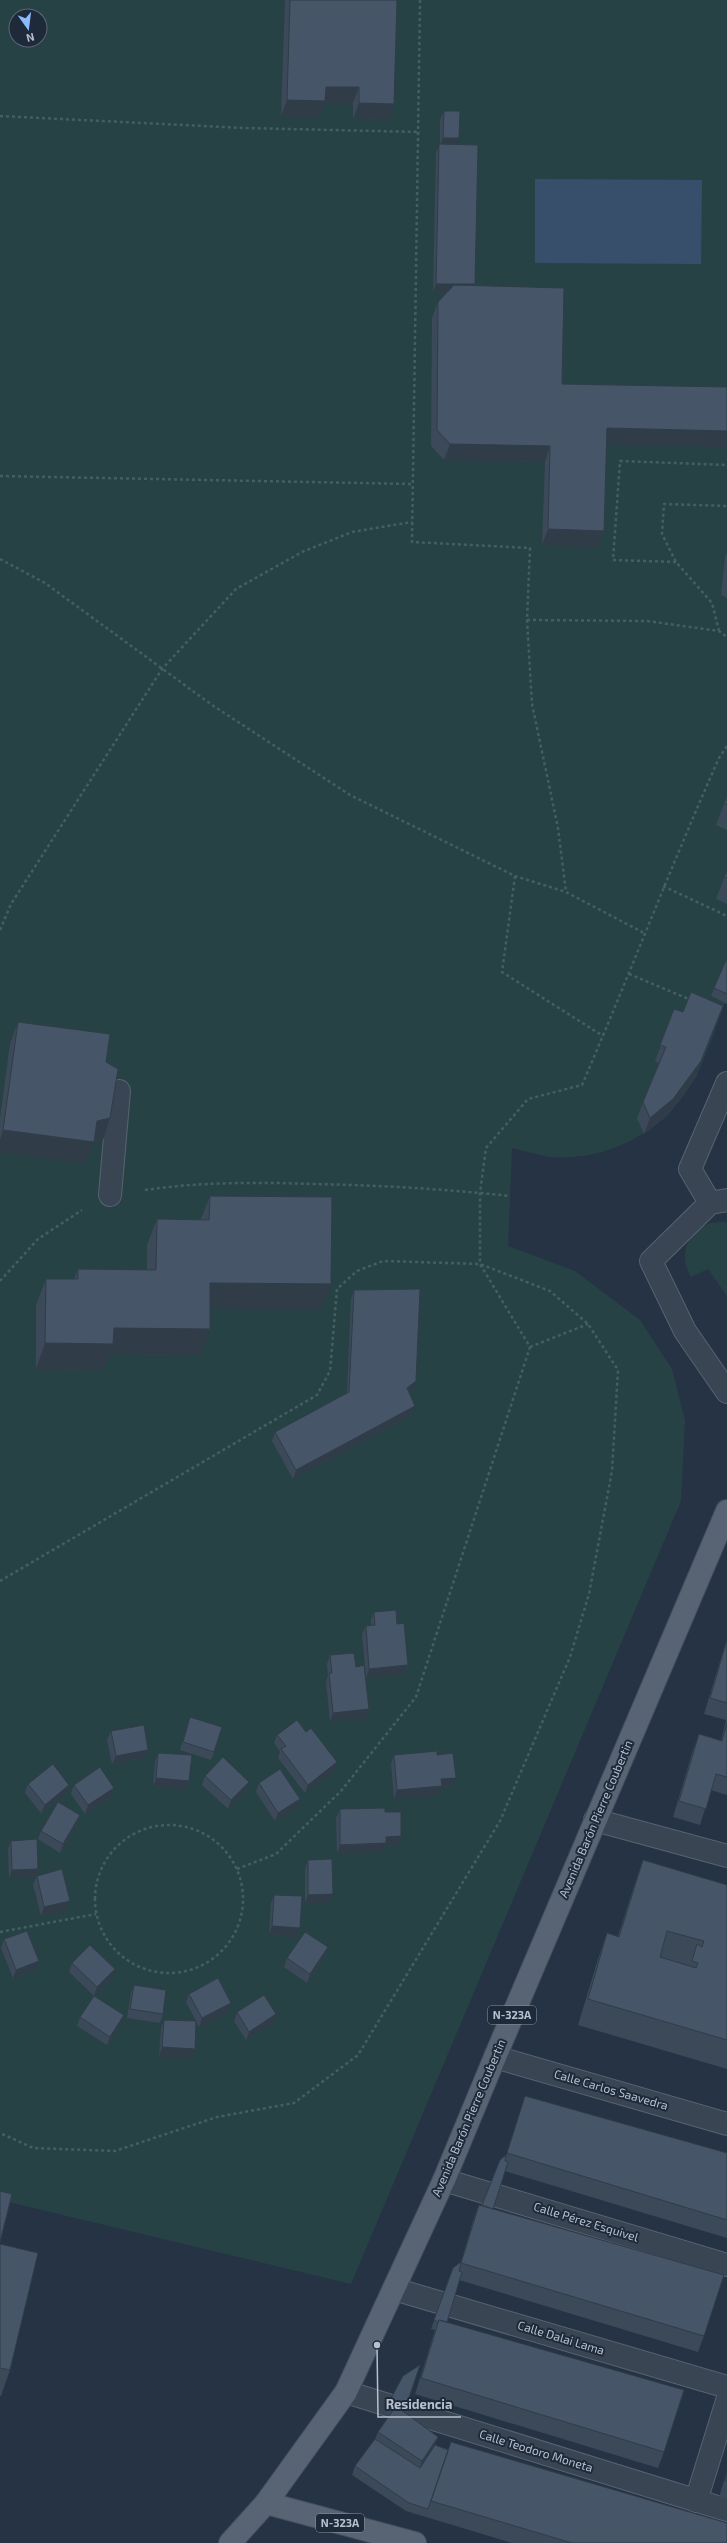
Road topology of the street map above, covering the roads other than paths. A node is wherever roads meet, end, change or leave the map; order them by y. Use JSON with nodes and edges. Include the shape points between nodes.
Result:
{"nodes":[{"id":1,"x":727,"y":1083,"type":"edge"},
{"id":2,"x":119,"y":1091,"type":"dead end"},
{"id":3,"x":110,"y":1195,"type":"road end"},
{"id":4,"x":718,"y":1202,"type":"edge"},
{"id":5,"x":727,"y":1392,"type":"edge"},
{"id":6,"x":727,"y":1511,"type":"edge"},
{"id":7,"x":595,"y":1820,"type":"junction"},
{"id":8,"x":727,"y":1856,"type":"edge"},
{"id":9,"x":494,"y":2057,"type":"junction"},
{"id":10,"x":727,"y":2124,"type":"edge"},
{"id":11,"x":444,"y":2180,"type":"junction"},
{"id":12,"x":727,"y":2265,"type":"edge"},
{"id":13,"x":394,"y":2289,"type":"junction"},
{"id":14,"x":727,"y":2387,"type":"edge"},
{"id":15,"x":346,"y":2392,"type":"junction"},
{"id":16,"x":727,"y":2401,"type":"edge"},
{"id":17,"x":696,"y":2501,"type":"junction"},
{"id":18,"x":266,"y":2503,"type":"junction"},
{"id":19,"x":727,"y":2510,"type":"edge"},
{"id":20,"x":230,"y":2543,"type":"edge"},
{"id":21,"x":415,"y":2543,"type":"edge"}],
"edges":[{"from":1,"to":4,"type":"street","via":[[690,1168]]},
{"from":2,"to":3,"type":"street"},
{"from":4,"to":5,"type":"street","via":[[651,1261],[685,1331]]},
{"from":6,"to":7,"type":"main road","name":"Avenida Barón Pierre Coubertin","number":"N-323A"},
{"from":7,"to":8,"type":"street"},
{"from":7,"to":9,"type":"main road","name":"Avenida Barón Pierre Coubertin","number":"N-323A"},
{"from":9,"to":10,"type":"street","name":"Calle Carlos Saavedra"},
{"from":9,"to":11,"type":"main road","name":"Avenida Barón Pierre Coubertin","number":"N-323A"},
{"from":11,"to":12,"type":"street","name":"Calle Pérez Esquivel"},
{"from":11,"to":13,"type":"main road","name":"Avenida Barón Pierre Coubertin","number":"N-323A"},
{"from":13,"to":14,"type":"street","name":"Calle Dalai Lama"},
{"from":13,"to":15,"type":"main road","name":"Avenida Barón Pierre Coubertin","number":"N-323A"},
{"from":15,"to":17,"type":"street","name":"Calle Teodoro Moneta"},
{"from":15,"to":18,"type":"main road","name":"Avenida Barón Pierre Coubertin","number":"N-323A"},
{"from":16,"to":17,"type":"street"},
{"from":17,"to":19,"type":"street","name":"Calle Teodoro Moneta"},
{"from":18,"to":20,"type":"main road","name":"Avenida Barón Pierre Coubertin","number":"N-323A"},
{"from":18,"to":21,"type":"main road","number":"N-323A"}]}
